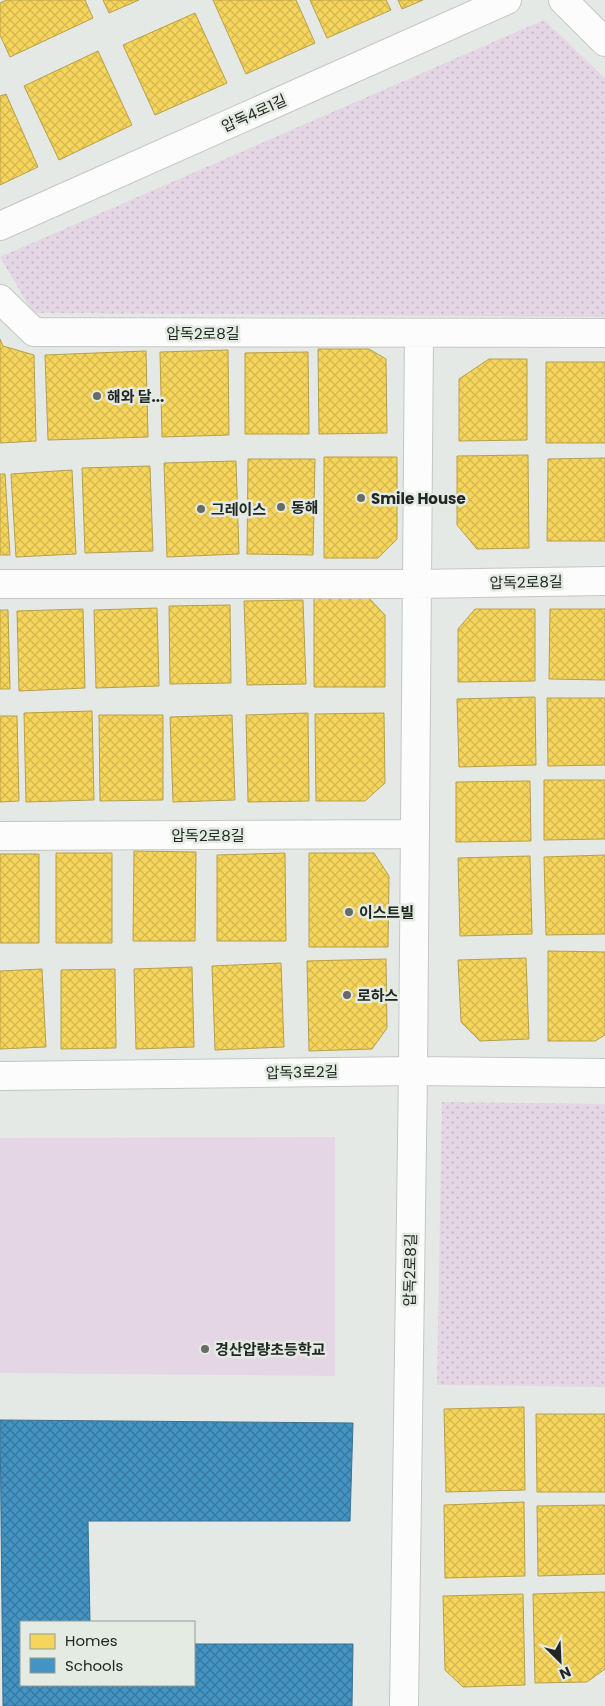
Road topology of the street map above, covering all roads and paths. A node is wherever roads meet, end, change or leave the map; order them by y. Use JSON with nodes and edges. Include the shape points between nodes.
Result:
{"nodes":[{"id":1,"x":507,"y":0,"type":"edge"},
{"id":2,"x":563,"y":0,"type":"edge"},
{"id":3,"x":605,"y":42,"type":"edge"},
{"id":4,"x":0,"y":226,"type":"edge"},
{"id":5,"x":0,"y":299,"type":"edge"},
{"id":6,"x":420,"y":333,"type":"junction"},
{"id":7,"x":605,"y":333,"type":"edge"},
{"id":8,"x":605,"y":580,"type":"edge"},
{"id":9,"x":0,"y":584,"type":"edge"},
{"id":10,"x":417,"y":584,"type":"junction"},
{"id":11,"x":415,"y":834,"type":"junction"},
{"id":12,"x":0,"y":836,"type":"edge"},
{"id":13,"x":413,"y":1070,"type":"junction"},
{"id":14,"x":605,"y":1073,"type":"edge"},
{"id":15,"x":0,"y":1076,"type":"edge"},
{"id":16,"x":404,"y":1706,"type":"edge"}],
"edges":[{"from":1,"to":4,"type":"street","name":"압독4로1길"},
{"from":2,"to":3,"type":"street"},
{"from":5,"to":6,"type":"street","name":"압독2로8길","via":[[34,332]]},
{"from":6,"to":7,"type":"street","name":"압독2로8길"},
{"from":6,"to":10,"type":"street","name":"압독2로8길"},
{"from":8,"to":10,"type":"street","name":"압독2로8길"},
{"from":9,"to":10,"type":"street","name":"압독2로8길"},
{"from":10,"to":11,"type":"street","name":"압독2로8길"},
{"from":11,"to":12,"type":"street","name":"압독2로8길"},
{"from":11,"to":13,"type":"street","name":"압독2로8길"},
{"from":13,"to":14,"type":"street","name":"압독3로2길"},
{"from":13,"to":15,"type":"street","name":"압독3로2길"},
{"from":13,"to":16,"type":"street","name":"압독2로8길"}]}
